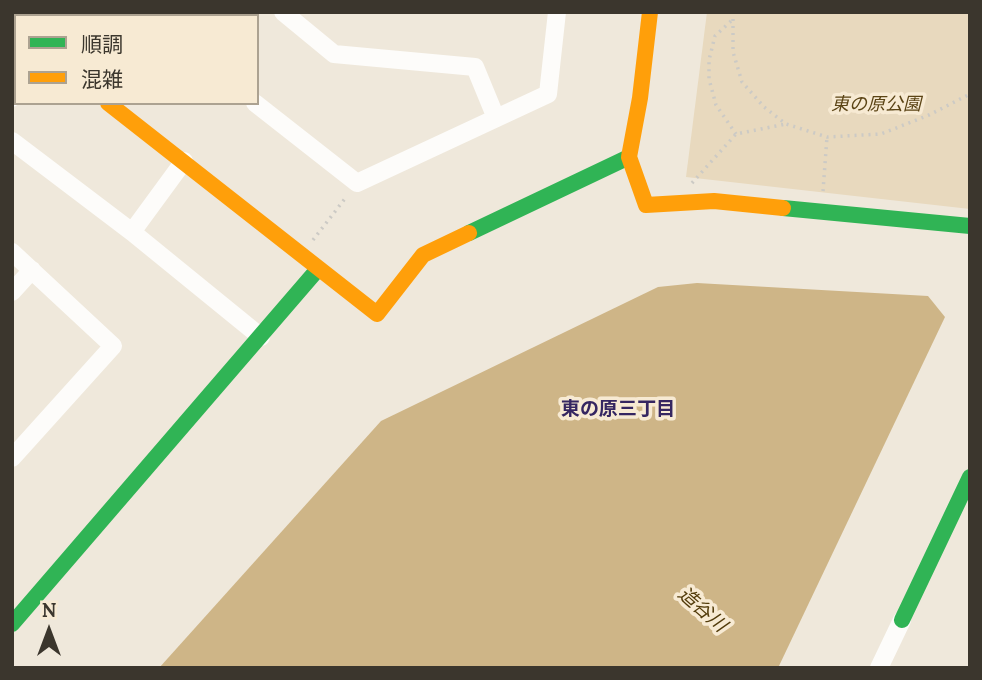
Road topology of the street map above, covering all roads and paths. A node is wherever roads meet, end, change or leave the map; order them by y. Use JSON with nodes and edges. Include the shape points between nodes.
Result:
{"nodes":[{"id":1,"x":283,"y":12,"type":"edge"},
{"id":2,"x":557,"y":12,"type":"edge"},
{"id":3,"x":650,"y":12,"type":"edge"},
{"id":4,"x":733,"y":12,"type":"edge"},
{"id":5,"x":731,"y":21,"type":"junction"},
{"id":6,"x":970,"y":94,"type":"edge"},
{"id":7,"x":111,"y":105,"type":"edge"},
{"id":8,"x":258,"y":105,"type":"edge"},
{"id":9,"x":496,"y":118,"type":"junction"},
{"id":10,"x":786,"y":124,"type":"junction"},
{"id":11,"x":736,"y":134,"type":"junction"},
{"id":12,"x":827,"y":137,"type":"junction"},
{"id":13,"x":12,"y":141,"type":"edge"},
{"id":14,"x":629,"y":157,"type":"junction"},
{"id":15,"x":184,"y":161,"type":"junction"},
{"id":16,"x":357,"y":183,"type":"junction"},
{"id":17,"x":685,"y":190,"type":"dead end"},
{"id":18,"x":822,"y":200,"type":"dead end"},
{"id":19,"x":970,"y":226,"type":"edge"},
{"id":20,"x":132,"y":232,"type":"junction"},
{"id":21,"x":12,"y":252,"type":"edge"},
{"id":22,"x":302,"y":254,"type":"junction"},
{"id":23,"x":318,"y":269,"type":"junction"},
{"id":24,"x":32,"y":270,"type":"junction"},
{"id":25,"x":12,"y":292,"type":"edge"},
{"id":26,"x":261,"y":337,"type":"junction"},
{"id":27,"x":12,"y":458,"type":"edge"},
{"id":28,"x":970,"y":477,"type":"edge"},
{"id":29,"x":902,"y":620,"type":"joint"},
{"id":30,"x":12,"y":624,"type":"edge"},
{"id":31,"x":879,"y":668,"type":"edge"}],
"edges":[{"from":1,"to":9,"type":"street","via":[[334,54],[475,67]]},
{"from":2,"to":9,"type":"street","via":[[548,94]]},
{"from":3,"to":14,"type":"street"},
{"from":4,"to":5,"type":"path"},
{"from":5,"to":10,"type":"path","via":[[742,82]]},
{"from":5,"to":11,"type":"path","via":[[715,36],[709,79],[716,105]]},
{"from":6,"to":12,"type":"path","via":[[881,134]]},
{"from":7,"to":15,"type":"street"},
{"from":8,"to":16,"type":"street"},
{"from":9,"to":16,"type":"street"},
{"from":10,"to":11,"type":"path"},
{"from":10,"to":12,"type":"path"},
{"from":11,"to":17,"type":"path"},
{"from":12,"to":18,"type":"path"},
{"from":13,"to":20,"type":"street"},
{"from":14,"to":19,"type":"street","via":[[646,205],[714,201]]},
{"from":14,"to":23,"type":"street","via":[[423,255],[377,313]]},
{"from":15,"to":20,"type":"street"},
{"from":15,"to":22,"type":"street"},
{"from":16,"to":22,"type":"path"},
{"from":20,"to":26,"type":"street"},
{"from":21,"to":24,"type":"street"},
{"from":22,"to":23,"type":"street"},
{"from":23,"to":26,"type":"street"},
{"from":24,"to":25,"type":"street"},
{"from":24,"to":27,"type":"street","via":[[113,346]]},
{"from":26,"to":30,"type":"street"},
{"from":28,"to":29,"type":"street"},
{"from":29,"to":31,"type":"street"}]}
